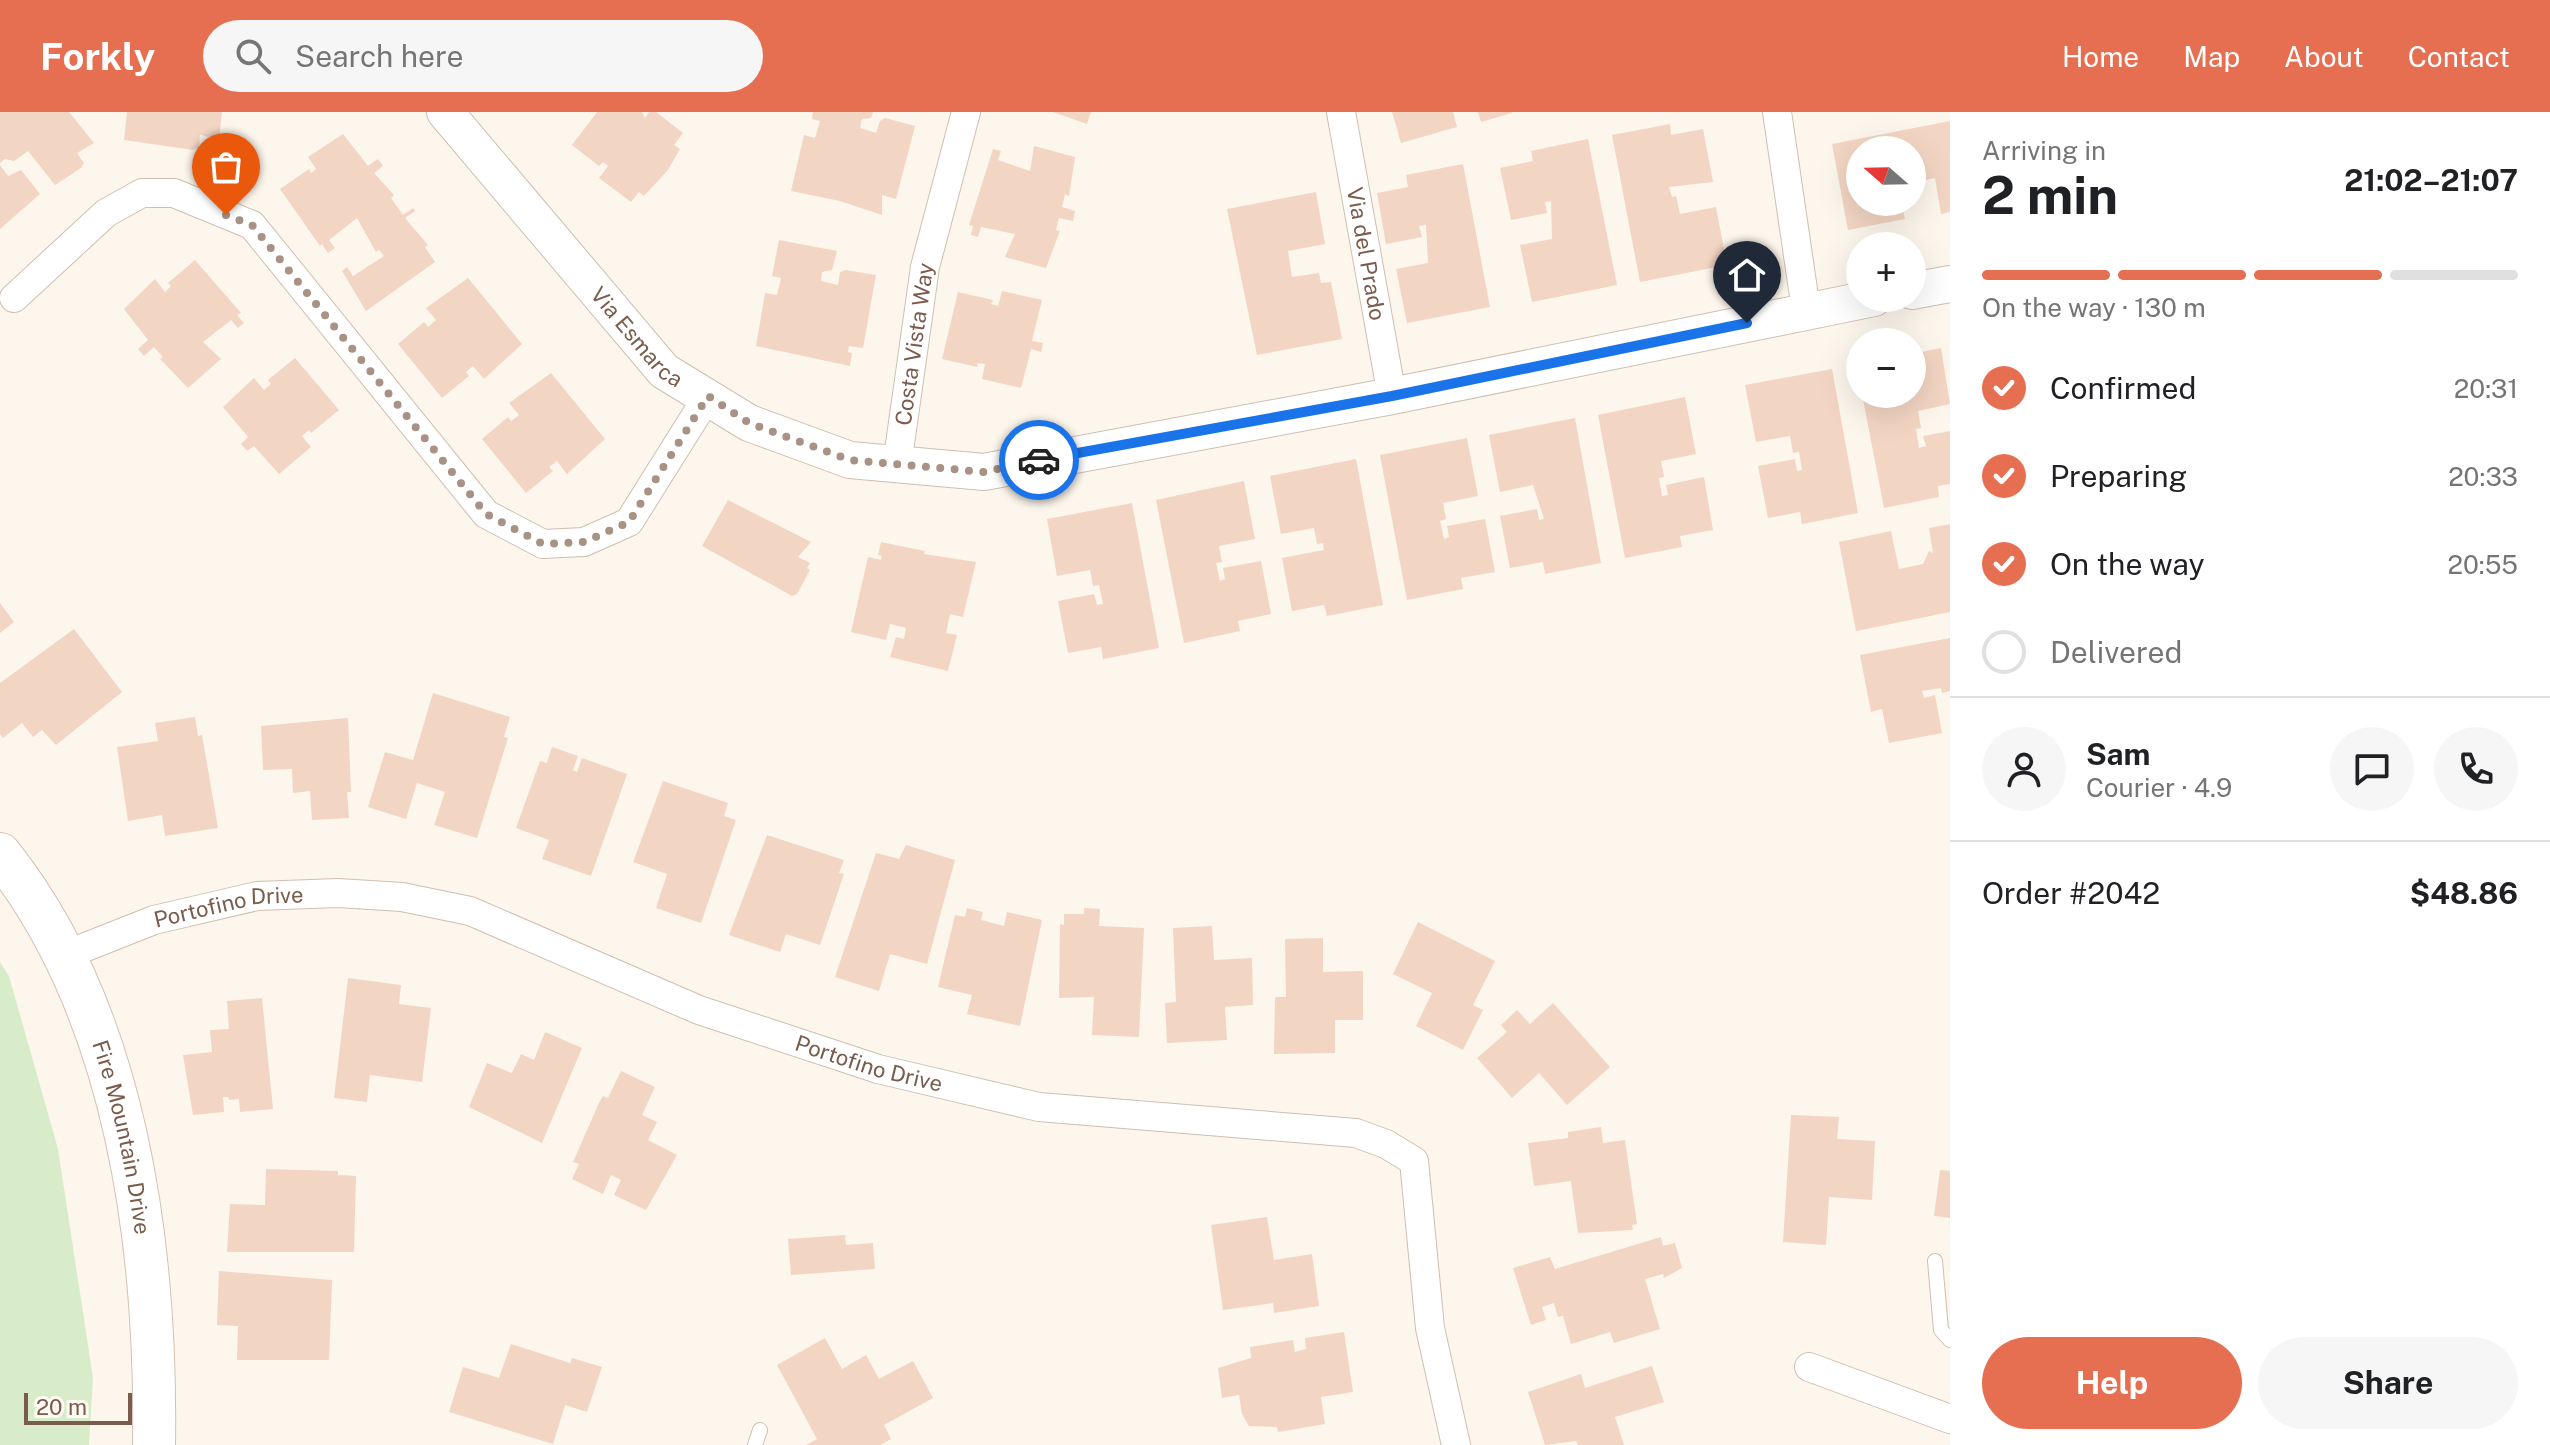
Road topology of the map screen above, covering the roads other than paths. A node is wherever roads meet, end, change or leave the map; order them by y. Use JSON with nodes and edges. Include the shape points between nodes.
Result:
{"nodes":[{"id":1,"x":445,"y":112,"type":"edge"},
{"id":2,"x":966,"y":112,"type":"edge"},
{"id":3,"x":1341,"y":112,"type":"edge"},
{"id":4,"x":1777,"y":112,"type":"edge"},
{"id":5,"x":1950,"y":284,"type":"edge"},
{"id":6,"x":1926,"y":288,"type":"edge"},
{"id":7,"x":14,"y":298,"type":"dead end"},
{"id":8,"x":1846,"y":303,"type":"edge"},
{"id":9,"x":1806,"y":310,"type":"junction"},
{"id":10,"x":708,"y":396,"type":"junction"},
{"id":11,"x":1392,"y":396,"type":"junction"},
{"id":12,"x":897,"y":465,"type":"junction"},
{"id":13,"x":0,"y":854,"type":"edge"},
{"id":14,"x":63,"y":956,"type":"junction"},
{"id":15,"x":1935,"y":1261,"type":"dead end"},
{"id":16,"x":1950,"y":1340,"type":"edge"},
{"id":17,"x":1809,"y":1367,"type":"dead end"},
{"id":18,"x":1950,"y":1419,"type":"edge"},
{"id":19,"x":760,"y":1430,"type":"dead end"},
{"id":20,"x":154,"y":1445,"type":"edge"},
{"id":21,"x":755,"y":1445,"type":"edge"},
{"id":22,"x":1456,"y":1445,"type":"edge"}],
"edges":[{"from":1,"to":10,"type":"street","name":"Via Esmarca","via":[[664,371]]},
{"from":2,"to":12,"type":"street","name":"Costa Vista Way","via":[[925,267]]},
{"from":3,"to":11,"type":"street","name":"Via del Prado"},
{"from":4,"to":9,"type":"street"},
{"from":5,"to":6,"type":"street"},
{"from":7,"to":10,"type":"street","via":[[106,213],[142,193],[174,193],[252,225],[486,514],[543,544],[584,542],[629,522]]},
{"from":8,"to":9,"type":"street"},
{"from":9,"to":11,"type":"street"},
{"from":10,"to":12,"type":"street","name":"Via Esmarca","via":[[749,423],[778,434],[850,460]]},
{"from":11,"to":12,"type":"street","via":[[984,472]]},
{"from":13,"to":14,"type":"main road","name":"Fire Mountain Drive","via":[[29,890]]},
{"from":14,"to":20,"type":"main road","name":"Fire Mountain Drive","via":[[113,1077],[132,1161],[150,1337]]},
{"from":14,"to":22,"type":"street","name":"Portofino Drive","via":[[154,920],[257,896],[402,897],[470,911],[699,1010],[878,1069],[1039,1107],[1356,1133],[1414,1161],[1430,1328]]},
{"from":15,"to":16,"type":"lane","via":[[1941,1330]]},
{"from":17,"to":18,"type":"street"},
{"from":19,"to":21,"type":"lane"}]}
